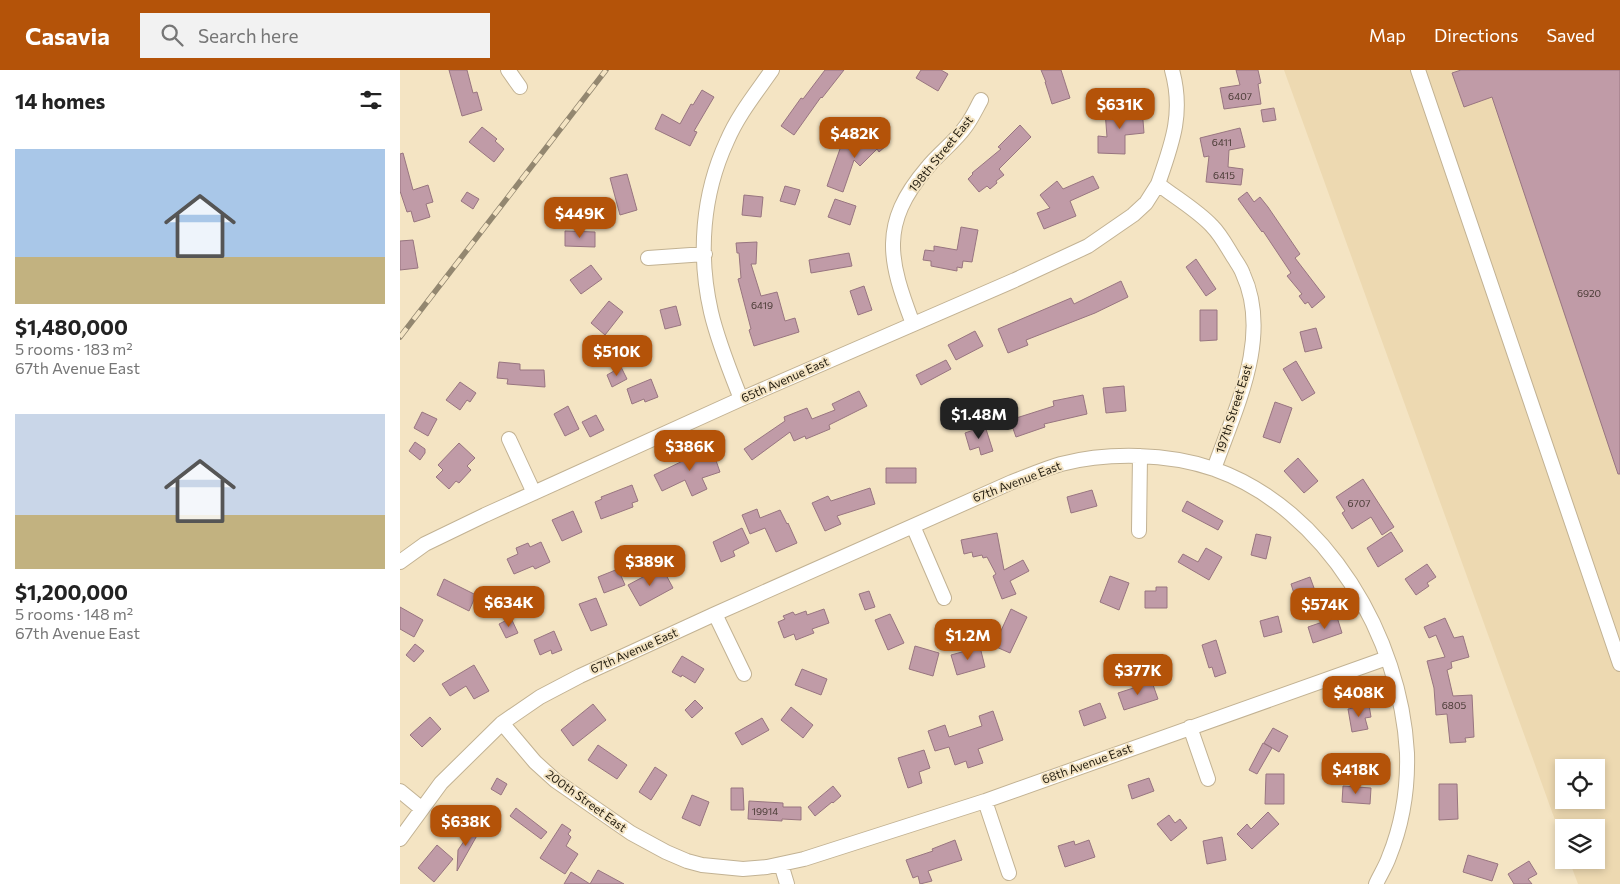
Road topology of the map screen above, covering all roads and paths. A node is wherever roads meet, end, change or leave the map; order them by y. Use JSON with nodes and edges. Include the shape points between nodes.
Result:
{"nodes":[{"id":1,"x":508,"y":70,"type":"edge"},
{"id":2,"x":772,"y":70,"type":"edge"},
{"id":3,"x":1172,"y":70,"type":"edge"},
{"id":4,"x":1418,"y":70,"type":"edge"},
{"id":5,"x":520,"y":87,"type":"dead end"},
{"id":6,"x":981,"y":100,"type":"dead end"},
{"id":7,"x":1158,"y":184,"type":"junction"},
{"id":8,"x":705,"y":254,"type":"junction"},
{"id":9,"x":648,"y":258,"type":"dead end"},
{"id":10,"x":913,"y":324,"type":"junction"},
{"id":11,"x":741,"y":399,"type":"junction"},
{"id":12,"x":509,"y":439,"type":"dead end"},
{"id":13,"x":1140,"y":456,"type":"junction"},
{"id":14,"x":1214,"y":469,"type":"junction"},
{"id":15,"x":534,"y":493,"type":"junction"},
{"id":16,"x":913,"y":526,"type":"junction"},
{"id":17,"x":1139,"y":531,"type":"dead end"},
{"id":18,"x":400,"y":562,"type":"edge"},
{"id":19,"x":944,"y":598,"type":"dead end"},
{"id":20,"x":715,"y":614,"type":"junction"},
{"id":21,"x":1387,"y":658,"type":"junction"},
{"id":22,"x":1620,"y":664,"type":"edge"},
{"id":23,"x":744,"y":674,"type":"dead end"},
{"id":24,"x":502,"y":723,"type":"junction"},
{"id":25,"x":1190,"y":727,"type":"junction"},
{"id":26,"x":1208,"y":779,"type":"dead end"},
{"id":27,"x":400,"y":791,"type":"edge"},
{"id":28,"x":985,"y":801,"type":"junction"},
{"id":29,"x":422,"y":809,"type":"junction"},
{"id":30,"x":631,"y":833,"type":"joint"},
{"id":31,"x":400,"y":839,"type":"edge"},
{"id":32,"x":781,"y":864,"type":"junction"},
{"id":33,"x":1009,"y":873,"type":"dead end"},
{"id":34,"x":787,"y":884,"type":"edge"},
{"id":35,"x":1376,"y":884,"type":"edge"}],
"edges":[{"from":1,"to":5,"type":"street"},
{"from":2,"to":8,"type":"street","via":[[726,141],[707,204],[703,234]]},
{"from":3,"to":7,"type":"street","via":[[1177,102],[1175,128]]},
{"from":4,"to":22,"type":"street"},
{"from":6,"to":10,"type":"street","name":"198th Street East","via":[[965,127],[926,168],[910,191],[896,221],[893,255]]},
{"from":7,"to":10,"type":"street","name":"65th Avenue East","via":[[1146,203],[1133,215],[1088,246]]},
{"from":7,"to":14,"type":"street","name":"197th Street East","via":[[1195,211],[1225,242],[1244,275],[1253,310],[1252,354]]},
{"from":8,"to":9,"type":"street"},
{"from":8,"to":11,"type":"street","via":[[711,313]]},
{"from":10,"to":11,"type":"street","name":"65th Avenue East"},
{"from":11,"to":15,"type":"street","name":"65th Avenue East"},
{"from":12,"to":15,"type":"street"},
{"from":13,"to":14,"type":"street","name":"67th Avenue East"},
{"from":13,"to":16,"type":"street","name":"67th Avenue East","via":[[1086,459],[1047,468]]},
{"from":13,"to":17,"type":"street"},
{"from":14,"to":21,"type":"street","name":"197th Street East","via":[[1244,481],[1271,498],[1321,542],[1364,606]]},
{"from":15,"to":18,"type":"street","name":"65th Avenue East","via":[[439,537]]},
{"from":16,"to":19,"type":"street"},
{"from":16,"to":20,"type":"street","name":"67th Avenue East"},
{"from":20,"to":23,"type":"street"},
{"from":20,"to":24,"type":"street","name":"67th Avenue East","via":[[580,676],[540,697]]},
{"from":21,"to":25,"type":"street","name":"68th Avenue East"},
{"from":21,"to":35,"type":"street","name":"197th Street East","via":[[1404,725],[1407,754],[1405,797],[1396,840]]},
{"from":24,"to":29,"type":"street","name":"67th Avenue East","via":[[441,782]]},
{"from":24,"to":30,"type":"street","name":"200th Street East","via":[[556,781]]},
{"from":25,"to":26,"type":"street"},
{"from":25,"to":28,"type":"street","name":"68th Avenue East"},
{"from":27,"to":29,"type":"street"},
{"from":28,"to":32,"type":"street","name":"68th Avenue East"},
{"from":28,"to":33,"type":"street"},
{"from":29,"to":31,"type":"street","name":"67th Avenue East"},
{"from":30,"to":32,"type":"street","name":"68th Avenue East","via":[[666,852],[702,865],[743,869]]},
{"from":32,"to":34,"type":"street"}]}
